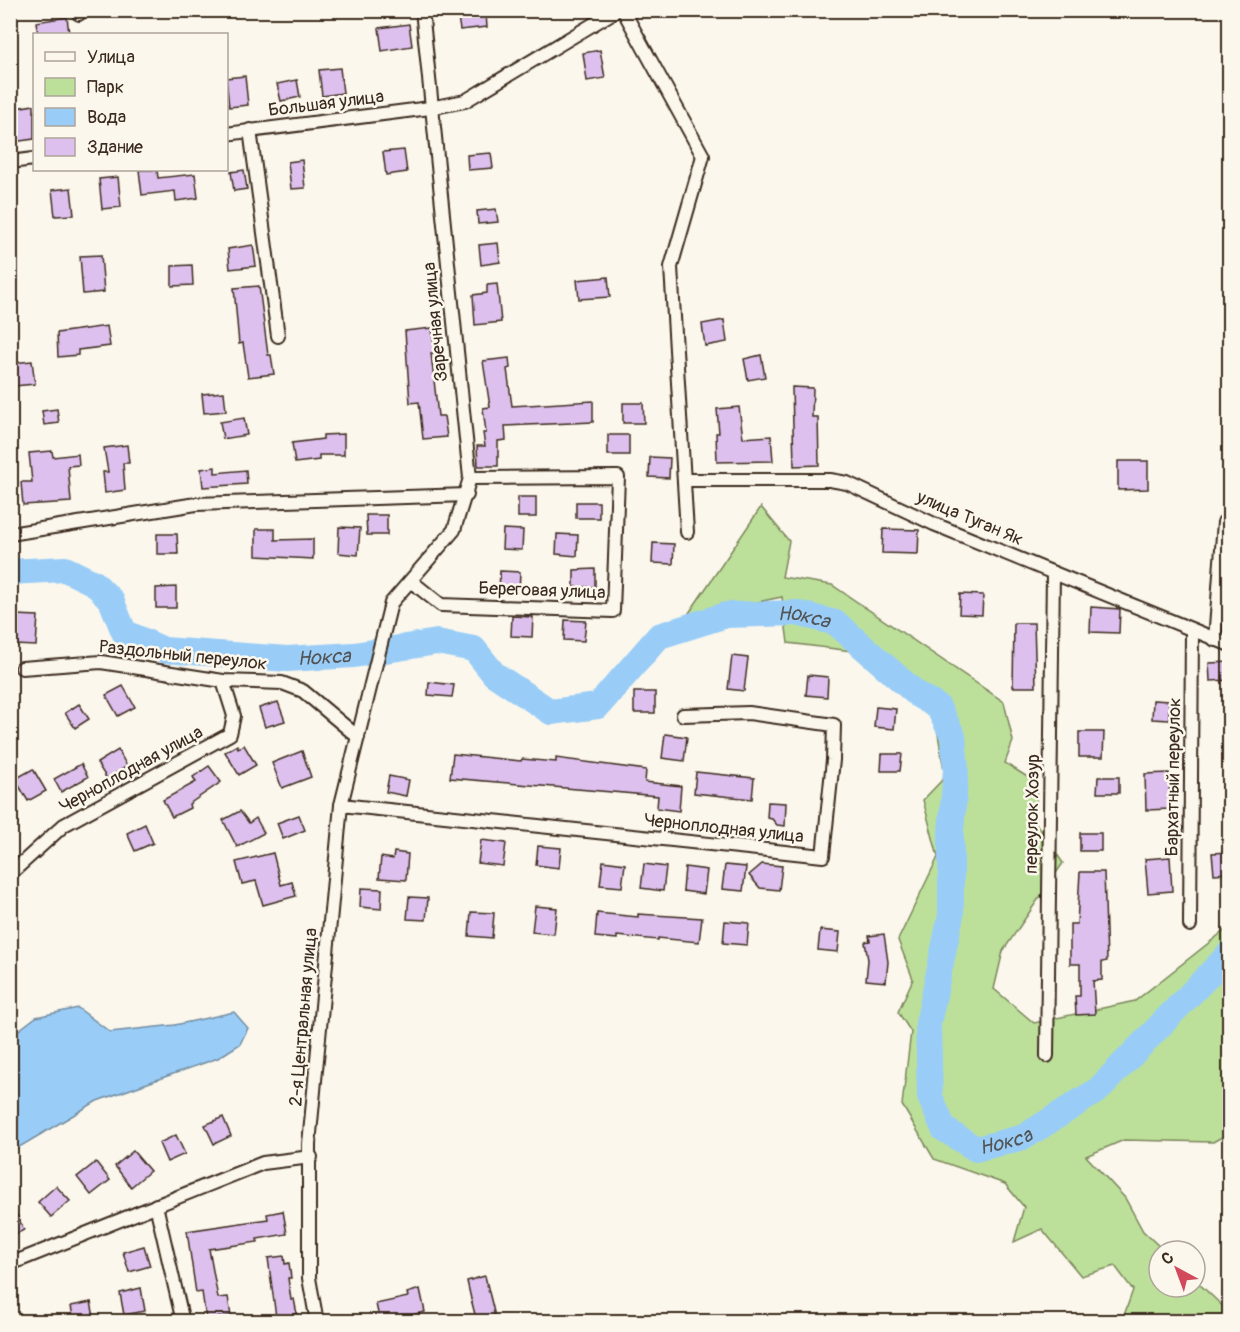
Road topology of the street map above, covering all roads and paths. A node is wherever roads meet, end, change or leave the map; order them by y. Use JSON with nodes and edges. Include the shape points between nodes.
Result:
{"nodes":[{"id":1,"x":422,"y":10,"type":"edge"},
{"id":2,"x":617,"y":10,"type":"edge"},
{"id":3,"x":623,"y":10,"type":"edge"},
{"id":4,"x":430,"y":108,"type":"junction"},
{"id":5,"x":250,"y":130,"type":"junction"},
{"id":6,"x":228,"y":134,"type":"edge"},
{"id":7,"x":33,"y":159,"type":"edge"},
{"id":8,"x":10,"y":162,"type":"edge"},
{"id":9,"x":278,"y":336,"type":"dead end"},
{"id":10,"x":470,"y":478,"type":"junction"},
{"id":11,"x":686,"y":480,"type":"junction"},
{"id":12,"x":467,"y":495,"type":"junction"},
{"id":13,"x":1224,"y":522,"type":"dead end"},
{"id":14,"x":687,"y":532,"type":"dead end"},
{"id":15,"x":10,"y":534,"type":"edge"},
{"id":16,"x":1053,"y":573,"type":"junction"},
{"id":17,"x":411,"y":581,"type":"junction"},
{"id":18,"x":391,"y":603,"type":"joint"},
{"id":19,"x":1192,"y":630,"type":"junction"},
{"id":20,"x":1215,"y":640,"type":"junction"},
{"id":21,"x":1230,"y":645,"type":"edge"},
{"id":22,"x":22,"y":668,"type":"dead end"},
{"id":23,"x":223,"y":681,"type":"junction"},
{"id":24,"x":683,"y":715,"type":"dead end"},
{"id":25,"x":358,"y":737,"type":"junction"},
{"id":26,"x":341,"y":805,"type":"junction"},
{"id":27,"x":10,"y":874,"type":"edge"},
{"id":28,"x":1190,"y":925,"type":"dead end"},
{"id":29,"x":1047,"y":1056,"type":"dead end"},
{"id":30,"x":311,"y":1158,"type":"junction"},
{"id":31,"x":156,"y":1205,"type":"junction"},
{"id":32,"x":10,"y":1263,"type":"edge"},
{"id":33,"x":183,"y":1322,"type":"edge"},
{"id":34,"x":317,"y":1322,"type":"edge"}],
"edges":[{"from":1,"to":4,"type":"street","name":"Заречная улица"},
{"from":2,"to":4,"type":"street","name":"Большая улица","via":[[465,100]]},
{"from":3,"to":11,"type":"street","via":[[703,156],[671,267]]},
{"from":4,"to":5,"type":"street","name":"Большая улица"},
{"from":4,"to":10,"type":"street","name":"Заречная улица"},
{"from":5,"to":6,"type":"street","name":"Большая улица"},
{"from":5,"to":9,"type":"street"},
{"from":7,"to":8,"type":"street"},
{"from":10,"to":12,"type":"street","name":"Заречная улица"},
{"from":10,"to":17,"type":"street","name":"Береговая улица","via":[[618,477],[613,611],[441,605]]},
{"from":11,"to":14,"type":"street"},
{"from":11,"to":16,"type":"street","name":"улица Туган Як","via":[[847,483]]},
{"from":12,"to":15,"type":"street","via":[[196,504]]},
{"from":12,"to":17,"type":"street","name":"Заречная улица","via":[[454,530]]},
{"from":13,"to":20,"type":"street"},
{"from":16,"to":19,"type":"street","name":"улица Туган Як"},
{"from":16,"to":29,"type":"street","name":"переулок Хозур"},
{"from":17,"to":18,"type":"street","name":"Заречная улица"},
{"from":18,"to":25,"type":"street","name":"2-я Центральная улица"},
{"from":19,"to":20,"type":"street","name":"улица Туган Як"},
{"from":19,"to":28,"type":"street","name":"Бархатный переулок"},
{"from":20,"to":21,"type":"street","name":"улица Туган Як"},
{"from":22,"to":23,"type":"street","name":"Раздольный переулок","via":[[101,662]]},
{"from":23,"to":25,"type":"street","name":"Раздольный переулок","via":[[282,683],[303,691]]},
{"from":23,"to":27,"type":"street","name":"Черноплодная улица","via":[[234,716],[230,735],[64,825]]},
{"from":24,"to":26,"type":"street","name":"Черноплодная улица","via":[[749,713],[834,725],[823,856]]},
{"from":25,"to":26,"type":"street","name":"2-я Центральная улица"},
{"from":26,"to":30,"type":"street","name":"2-я Центральная улица","via":[[309,1144]]},
{"from":30,"to":31,"type":"street","via":[[262,1163]]},
{"from":30,"to":34,"type":"street","name":"2-я Центральная улица","via":[[309,1278]]},
{"from":31,"to":32,"type":"street"},
{"from":31,"to":33,"type":"street"}]}
